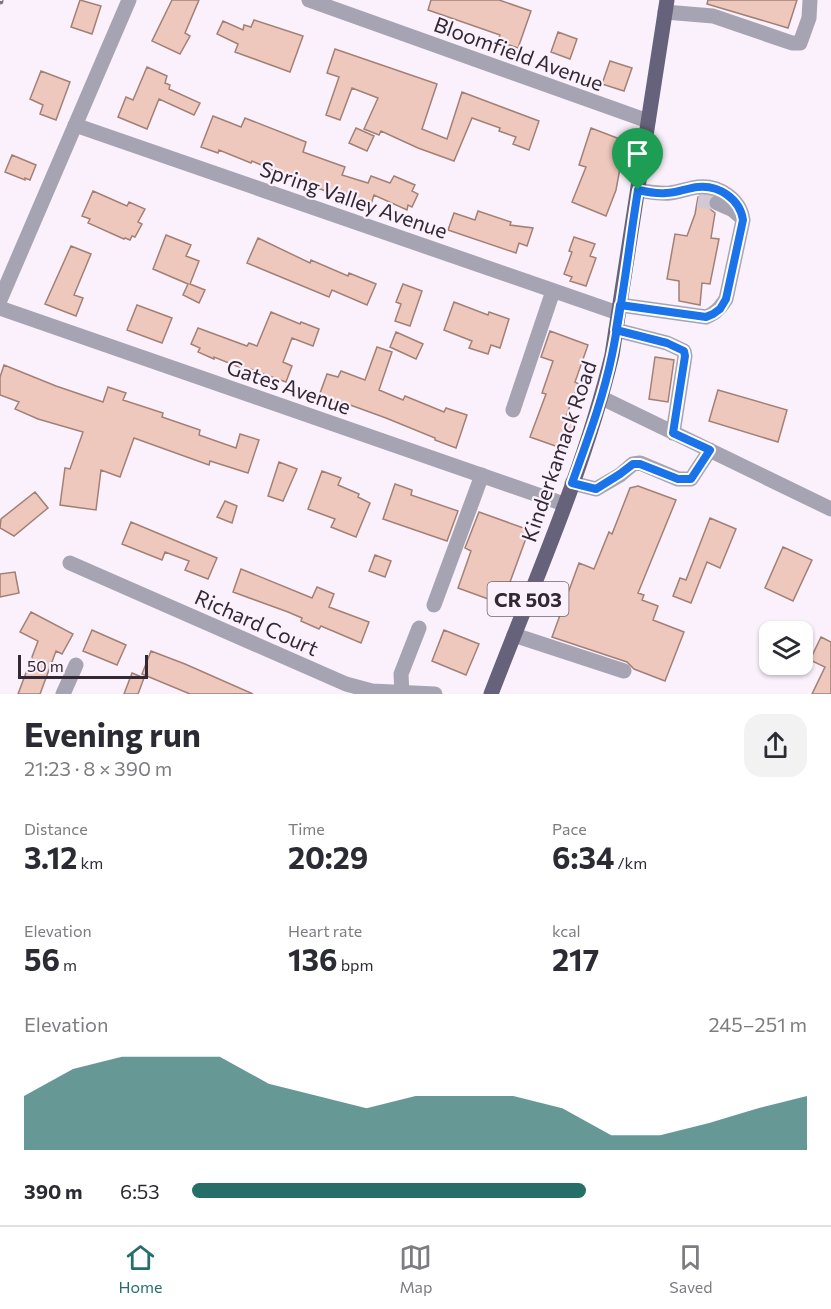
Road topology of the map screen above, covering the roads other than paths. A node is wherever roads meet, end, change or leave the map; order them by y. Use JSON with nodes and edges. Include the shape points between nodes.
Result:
{"nodes":[{"id":1,"x":129,"y":0,"type":"edge"},
{"id":2,"x":309,"y":0,"type":"edge"},
{"id":3,"x":810,"y":0,"type":"edge"},
{"id":4,"x":666,"y":6,"type":"edge"},
{"id":5,"x":648,"y":121,"type":"junction"},
{"id":6,"x":75,"y":125,"type":"junction"},
{"id":7,"x":638,"y":190,"type":"junction"},
{"id":8,"x":662,"y":194,"type":"junction"},
{"id":9,"x":698,"y":200,"type":"tunnel mouth"},
{"id":10,"x":717,"y":203,"type":"tunnel mouth"},
{"id":11,"x":743,"y":220,"type":"junction"},
{"id":12,"x":553,"y":291,"type":"junction"},
{"id":13,"x":0,"y":300,"type":"edge"},
{"id":14,"x":0,"y":308,"type":"edge"},
{"id":15,"x":619,"y":309,"type":"junction"},
{"id":16,"x":616,"y":330,"type":"junction"},
{"id":17,"x":602,"y":398,"type":"junction"},
{"id":18,"x":513,"y":410,"type":"dead end"},
{"id":19,"x":673,"y":433,"type":"junction"},
{"id":20,"x":710,"y":450,"type":"junction"},
{"id":21,"x":482,"y":475,"type":"junction"},
{"id":22,"x":572,"y":483,"type":"junction"},
{"id":23,"x":564,"y":504,"type":"junction"},
{"id":24,"x":831,"y":509,"type":"edge"},
{"id":25,"x":70,"y":563,"type":"dead end"},
{"id":26,"x":434,"y":605,"type":"dead end"},
{"id":27,"x":419,"y":627,"type":"dead end"},
{"id":28,"x":513,"y":635,"type":"junction"},
{"id":29,"x":76,"y":665,"type":"dead end"},
{"id":30,"x":624,"y":671,"type":"dead end"},
{"id":31,"x":402,"y":693,"type":"edge"},
{"id":32,"x":63,"y":694,"type":"edge"},
{"id":33,"x":435,"y":694,"type":"edge"},
{"id":34,"x":491,"y":694,"type":"edge"}],
"edges":[{"from":1,"to":6,"type":"street"},
{"from":2,"to":5,"type":"street","name":"Bloomfield Avenue"},
{"from":3,"to":4,"type":"street","via":[[809,18],[800,43],[792,44],[714,16]]},
{"from":4,"to":5,"type":"main road","name":"Kinderkamack Road","number":"CR 503"},
{"from":5,"to":7,"type":"main road","name":"Kinderkamack Road","number":"CR 503"},
{"from":6,"to":12,"type":"street","name":"Spring Valley Avenue"},
{"from":6,"to":13,"type":"street"},
{"from":7,"to":8,"type":"street"},
{"from":7,"to":15,"type":"main road","name":"Kinderkamack Road","number":"CR 503"},
{"from":8,"to":9,"type":"street"},
{"from":8,"to":11,"type":"street","via":[[700,187],[719,190],[737,203]]},
{"from":10,"to":11,"type":"street"},
{"from":11,"to":15,"type":"street","name":"Spring Valley Avenue","via":[[728,292],[720,309],[706,317]]},
{"from":12,"to":15,"type":"street","name":"Spring Valley Avenue"},
{"from":12,"to":18,"type":"street"},
{"from":14,"to":21,"type":"street","name":"Gates Avenue"},
{"from":15,"to":16,"type":"main road","name":"Kinderkamack Road","number":"CR 503"},
{"from":16,"to":17,"type":"main road","name":"Kinderkamack Road","number":"CR 503"},
{"from":16,"to":19,"type":"street","via":[[684,351]]},
{"from":17,"to":19,"type":"street"},
{"from":17,"to":22,"type":"main road","name":"Kinderkamack Road","number":"CR 503"},
{"from":19,"to":20,"type":"street"},
{"from":20,"to":22,"type":"street","via":[[691,479],[678,479],[633,464],[596,489]]},
{"from":20,"to":24,"type":"street"},
{"from":21,"to":23,"type":"street","name":"Gates Avenue"},
{"from":21,"to":26,"type":"street"},
{"from":22,"to":23,"type":"main road","name":"Kinderkamack Road","number":"CR 503"},
{"from":23,"to":28,"type":"main road","name":"Kinderkamack Road","number":"CR 503"},
{"from":25,"to":31,"type":"street","name":"Richard Court","via":[[346,684]]},
{"from":27,"to":31,"type":"street","via":[[401,674]]},
{"from":28,"to":30,"type":"street"},
{"from":28,"to":34,"type":"main road","name":"Kinderkamack Road","number":"CR 503"},
{"from":29,"to":32,"type":"street"},
{"from":31,"to":33,"type":"street","name":"Richard Court"}]}
